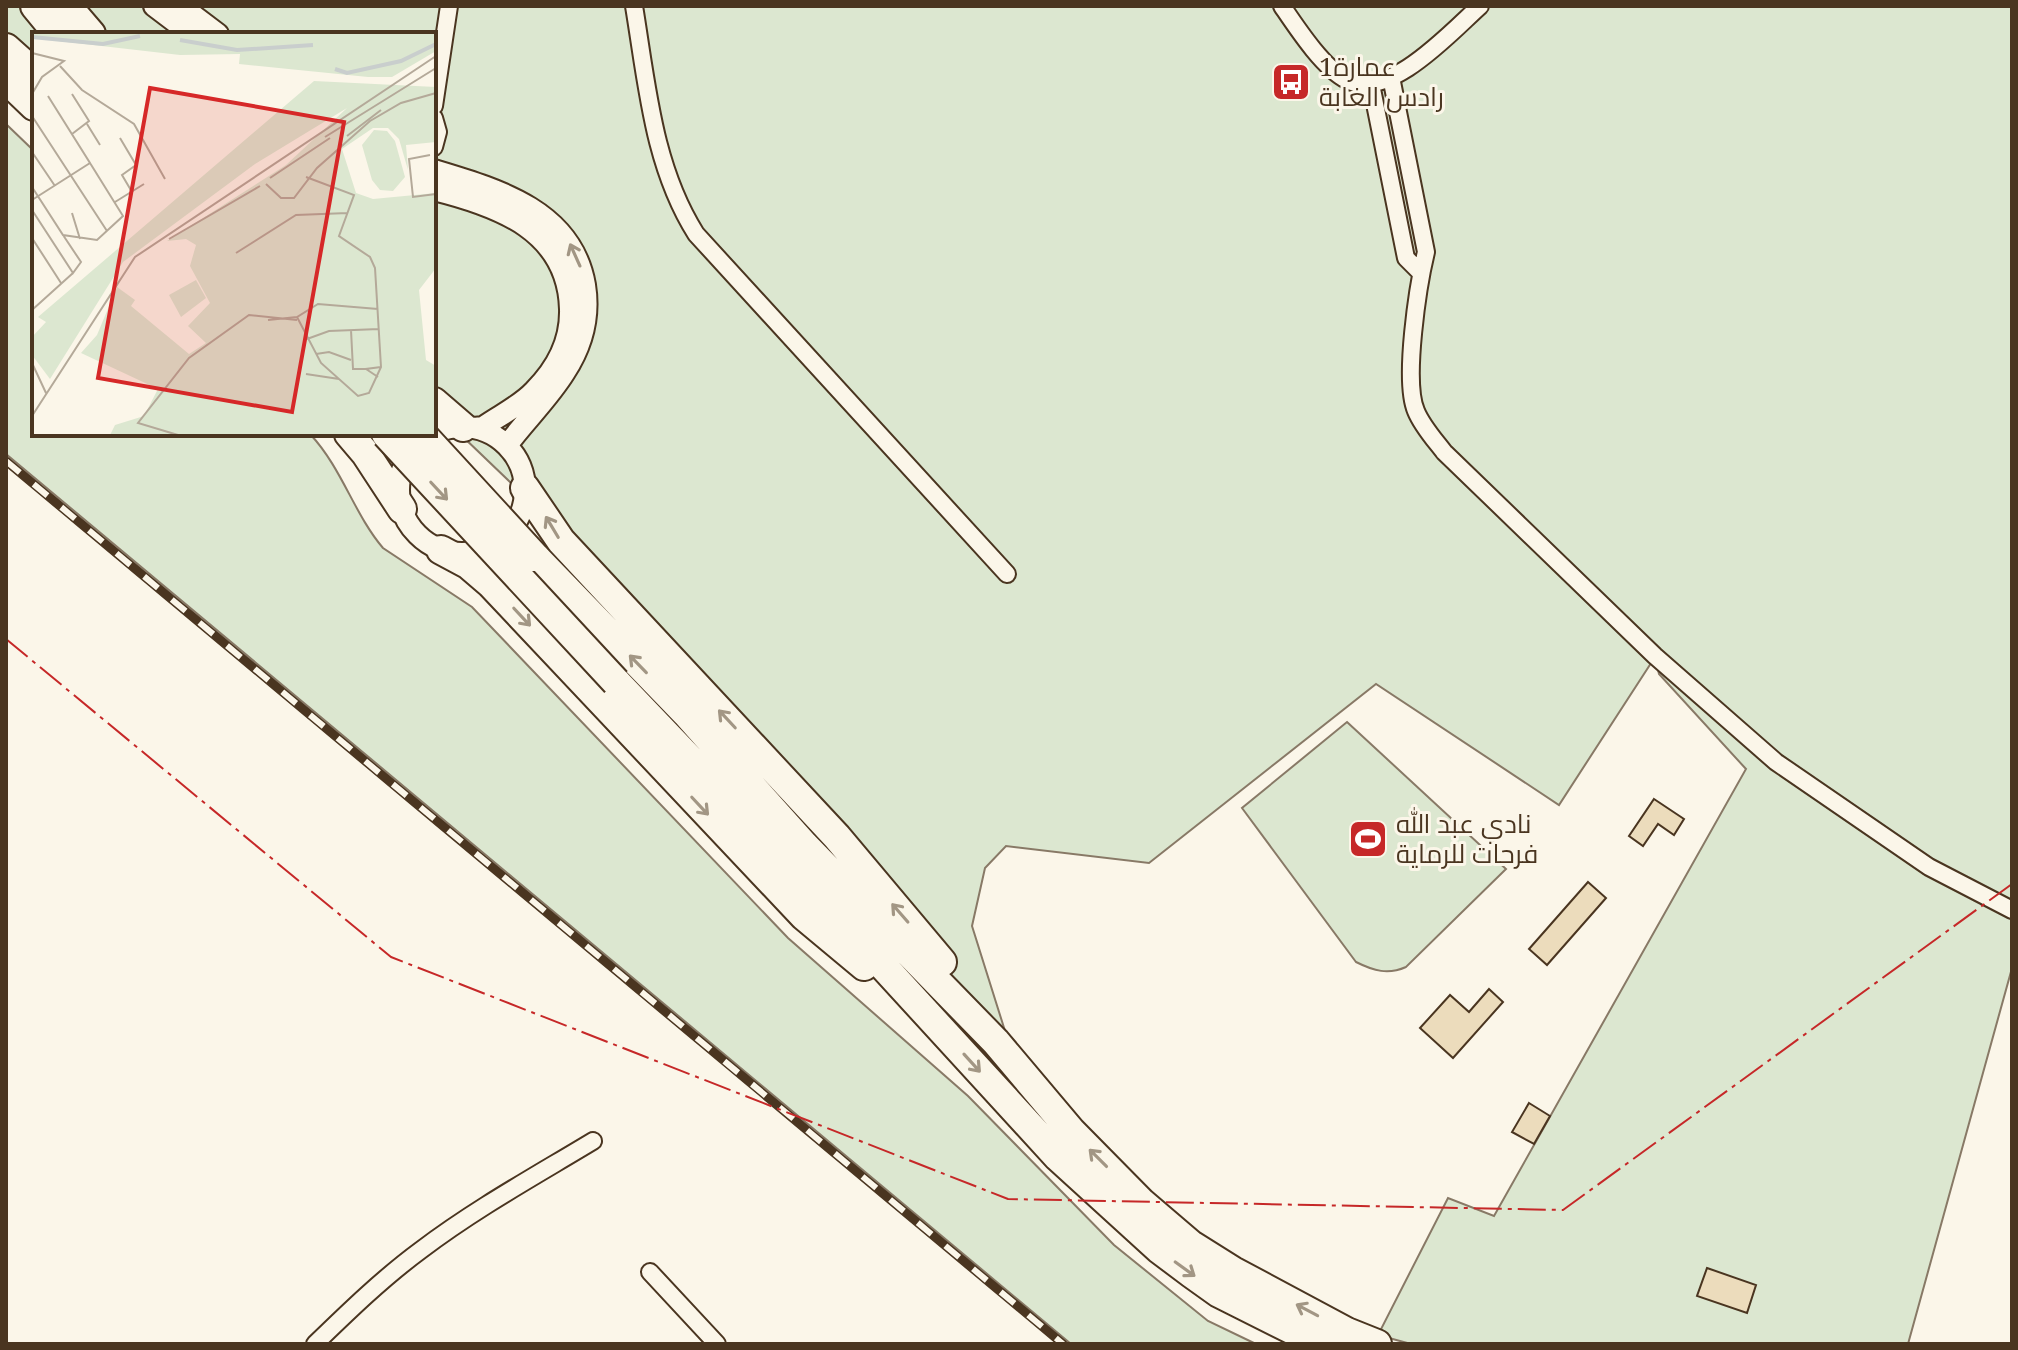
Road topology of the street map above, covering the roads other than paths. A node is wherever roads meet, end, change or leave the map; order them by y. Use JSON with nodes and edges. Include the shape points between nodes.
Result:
{"nodes":[{"id":1,"x":35,"y":6,"type":"edge"},
{"id":2,"x":154,"y":6,"type":"edge"},
{"id":3,"x":181,"y":6,"type":"edge"},
{"id":4,"x":449,"y":6,"type":"edge"},
{"id":5,"x":634,"y":6,"type":"edge"},
{"id":6,"x":1282,"y":6,"type":"edge"},
{"id":7,"x":1480,"y":6,"type":"edge"},
{"id":8,"x":60,"y":23,"type":"edge"},
{"id":9,"x":85,"y":32,"type":"edge"},
{"id":10,"x":188,"y":32,"type":"edge"},
{"id":11,"x":215,"y":32,"type":"edge"},
{"id":12,"x":6,"y":48,"type":"edge"},
{"id":13,"x":32,"y":71,"type":"edge"},
{"id":14,"x":1391,"y":77,"type":"junction"},
{"id":15,"x":6,"y":79,"type":"edge"},
{"id":16,"x":1371,"y":84,"type":"junction"},
{"id":17,"x":436,"y":93,"type":"edge"},
{"id":18,"x":32,"y":104,"type":"edge"},
{"id":19,"x":436,"y":171,"type":"edge"},
{"id":20,"x":436,"y":190,"type":"edge"},
{"id":21,"x":1421,"y":273,"type":"junction"},
{"id":22,"x":436,"y":403,"type":"edge"},
{"id":23,"x":469,"y":428,"type":"junction"},
{"id":24,"x":436,"y":433,"type":"edge"},
{"id":25,"x":351,"y":436,"type":"edge"},
{"id":26,"x":388,"y":436,"type":"edge"},
{"id":27,"x":424,"y":436,"type":"edge"},
{"id":28,"x":432,"y":436,"type":"edge"},
{"id":29,"x":508,"y":447,"type":"junction"},
{"id":30,"x":525,"y":488,"type":"junction"},
{"id":31,"x":402,"y":509,"type":"junction"},
{"id":32,"x":441,"y":550,"type":"junction"},
{"id":33,"x":1007,"y":574,"type":"dead end"},
{"id":34,"x":796,"y":853,"type":"junction"},
{"id":35,"x":2012,"y":910,"type":"edge"},
{"id":36,"x":948,"y":1036,"type":"junction"},
{"id":37,"x":996,"y":1042,"type":"junction"},
{"id":38,"x":593,"y":1141,"type":"dead end"},
{"id":39,"x":650,"y":1272,"type":"dead end"},
{"id":40,"x":315,"y":1344,"type":"edge"},
{"id":41,"x":717,"y":1344,"type":"edge"},
{"id":42,"x":1321,"y":1344,"type":"edge"},
{"id":43,"x":1377,"y":1344,"type":"edge"}],
"edges":[{"from":1,"to":8,"type":"highway"},
{"from":2,"to":10,"type":"street"},
{"from":3,"to":11,"type":"street"},
{"from":4,"to":17,"type":"street"},
{"from":5,"to":33,"type":"street","via":[[658,147],[671,189],[696,234]]},
{"from":6,"to":16,"type":"street","via":[[1343,78]]},
{"from":7,"to":14,"type":"street"},
{"from":8,"to":9,"type":"highway"},
{"from":12,"to":13,"type":"highway"},
{"from":14,"to":16,"type":"street"},
{"from":14,"to":21,"type":"street","via":[[1426,252]]},
{"from":15,"to":18,"type":"highway"},
{"from":16,"to":21,"type":"street","via":[[1406,258]]},
{"from":29,"to":19,"type":"street","one_way":true,"via":[[578,348],[586,322],[580,264],[570,243],[540,213]]},
{"from":20,"to":23,"type":"street","via":[[508,214],[529,227],[552,250],[568,283],[570,325],[557,362],[531,394],[483,427]]},
{"from":21,"to":35,"type":"street","via":[[1410,365],[1415,409],[1444,452],[1655,656],[1776,762],[1929,867]]},
{"from":22,"to":23,"type":"highway"},
{"from":23,"to":24,"type":"street"},
{"from":23,"to":29,"type":"street","via":[[493,435]]},
{"from":25,"to":31,"type":"highway"},
{"from":26,"to":34,"type":"highway","one_way":true,"bridge":true,"via":[[616,682]]},
{"from":34,"to":27,"type":"highway","one_way":true,"bridge":true,"via":[[686,713]]},
{"from":28,"to":31,"type":"street","via":[[406,462],[399,485]]},
{"from":29,"to":30,"type":"street","via":[[521,466]]},
{"from":30,"to":32,"type":"street","via":[[523,508],[500,542],[461,554]]},
{"from":37,"to":30,"type":"highway","one_way":true,"via":[[967,992],[837,837],[561,541]]},
{"from":31,"to":32,"type":"street","via":[[410,527]]},
{"from":32,"to":36,"type":"highway","one_way":true,"via":[[490,583],[804,916]]},
{"from":34,"to":36,"type":"highway"},
{"from":34,"to":37,"type":"highway"},
{"from":36,"to":42,"type":"highway","one_way":true,"via":[[1058,1157],[1159,1249],[1219,1293]]},
{"from":43,"to":37,"type":"highway","one_way":true,"via":[[1190,1244],[1071,1131]]},
{"from":38,"to":40,"type":"street","via":[[421,1250]]},
{"from":39,"to":41,"type":"street"}]}
